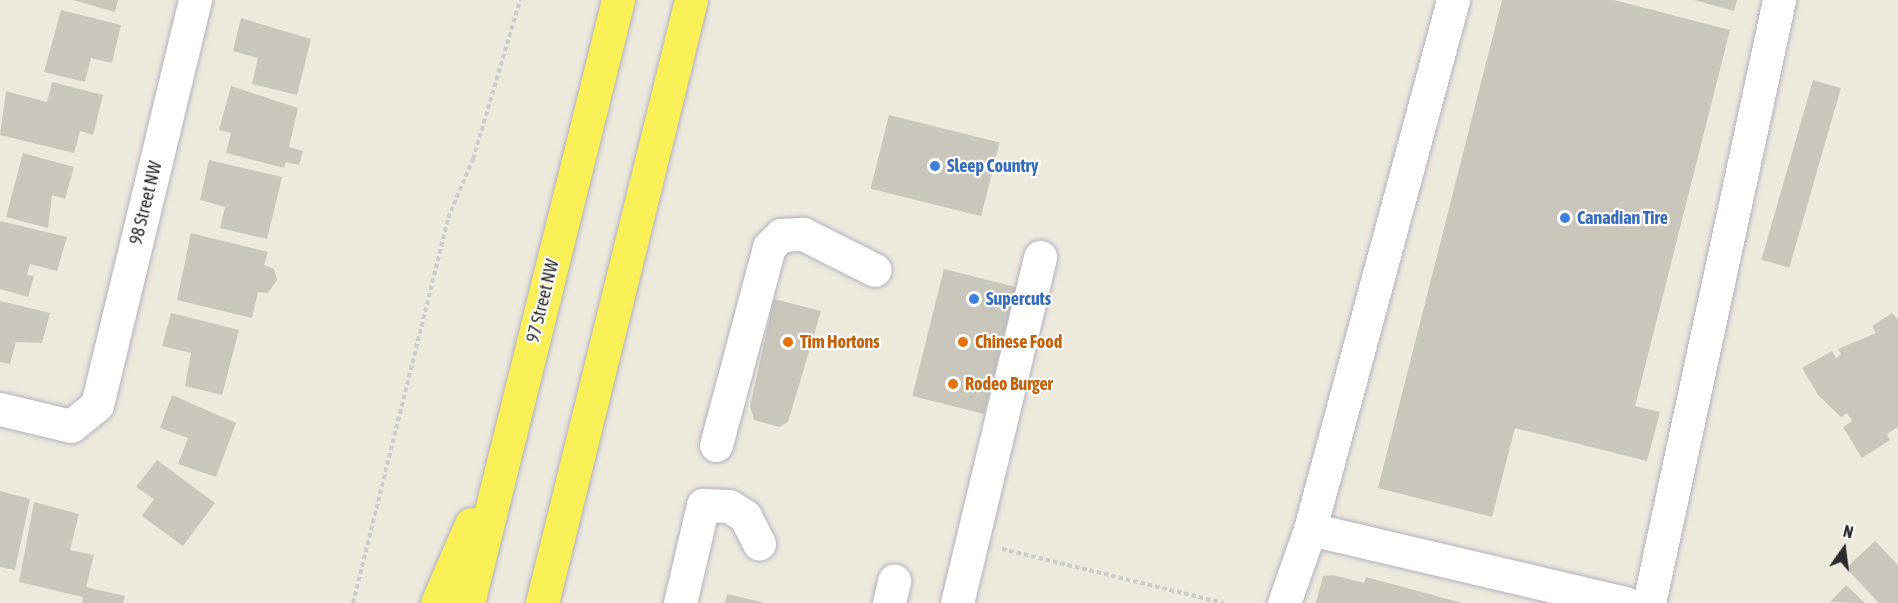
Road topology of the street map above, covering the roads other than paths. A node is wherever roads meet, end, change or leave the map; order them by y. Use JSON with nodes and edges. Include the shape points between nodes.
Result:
{"nodes":[{"id":1,"x":195,"y":0,"type":"edge"},
{"id":2,"x":618,"y":0,"type":"edge"},
{"id":3,"x":691,"y":0,"type":"edge"},
{"id":4,"x":1453,"y":0,"type":"edge"},
{"id":5,"x":1779,"y":0,"type":"edge"},
{"id":6,"x":1040,"y":257,"type":"dead end"},
{"id":7,"x":866,"y":268,"type":"dead end"},
{"id":8,"x":0,"y":409,"type":"edge"},
{"id":9,"x":508,"y":440,"type":"junction"},
{"id":10,"x":716,"y":445,"type":"dead end"},
{"id":11,"x":1310,"y":529,"type":"junction"},
{"id":12,"x":759,"y":544,"type":"dead end"},
{"id":13,"x":437,"y":603,"type":"edge"},
{"id":14,"x":468,"y":603,"type":"edge"},
{"id":15,"x":542,"y":603,"type":"edge"},
{"id":16,"x":680,"y":603,"type":"edge"},
{"id":17,"x":957,"y":603,"type":"edge"},
{"id":18,"x":1284,"y":603,"type":"edge"},
{"id":19,"x":1624,"y":603,"type":"edge"},
{"id":20,"x":1649,"y":603,"type":"edge"}],
"edges":[{"from":1,"to":8,"type":"street","name":"98 Street NW","via":[[97,405],[71,426]]},
{"from":2,"to":9,"type":"main road","name":"97 Street NW"},
{"from":3,"to":15,"type":"main road"},
{"from":4,"to":11,"type":"street"},
{"from":5,"to":20,"type":"street"},
{"from":6,"to":17,"type":"street"},
{"from":7,"to":10,"type":"street","via":[[827,264],[769,247]]},
{"from":9,"to":13,"type":"main road"},
{"from":9,"to":14,"type":"main road","name":"97 Street NW"},
{"from":11,"to":18,"type":"street"},
{"from":11,"to":19,"type":"street"},
{"from":12,"to":16,"type":"street","via":[[746,516],[729,506],[703,506]]}]}
